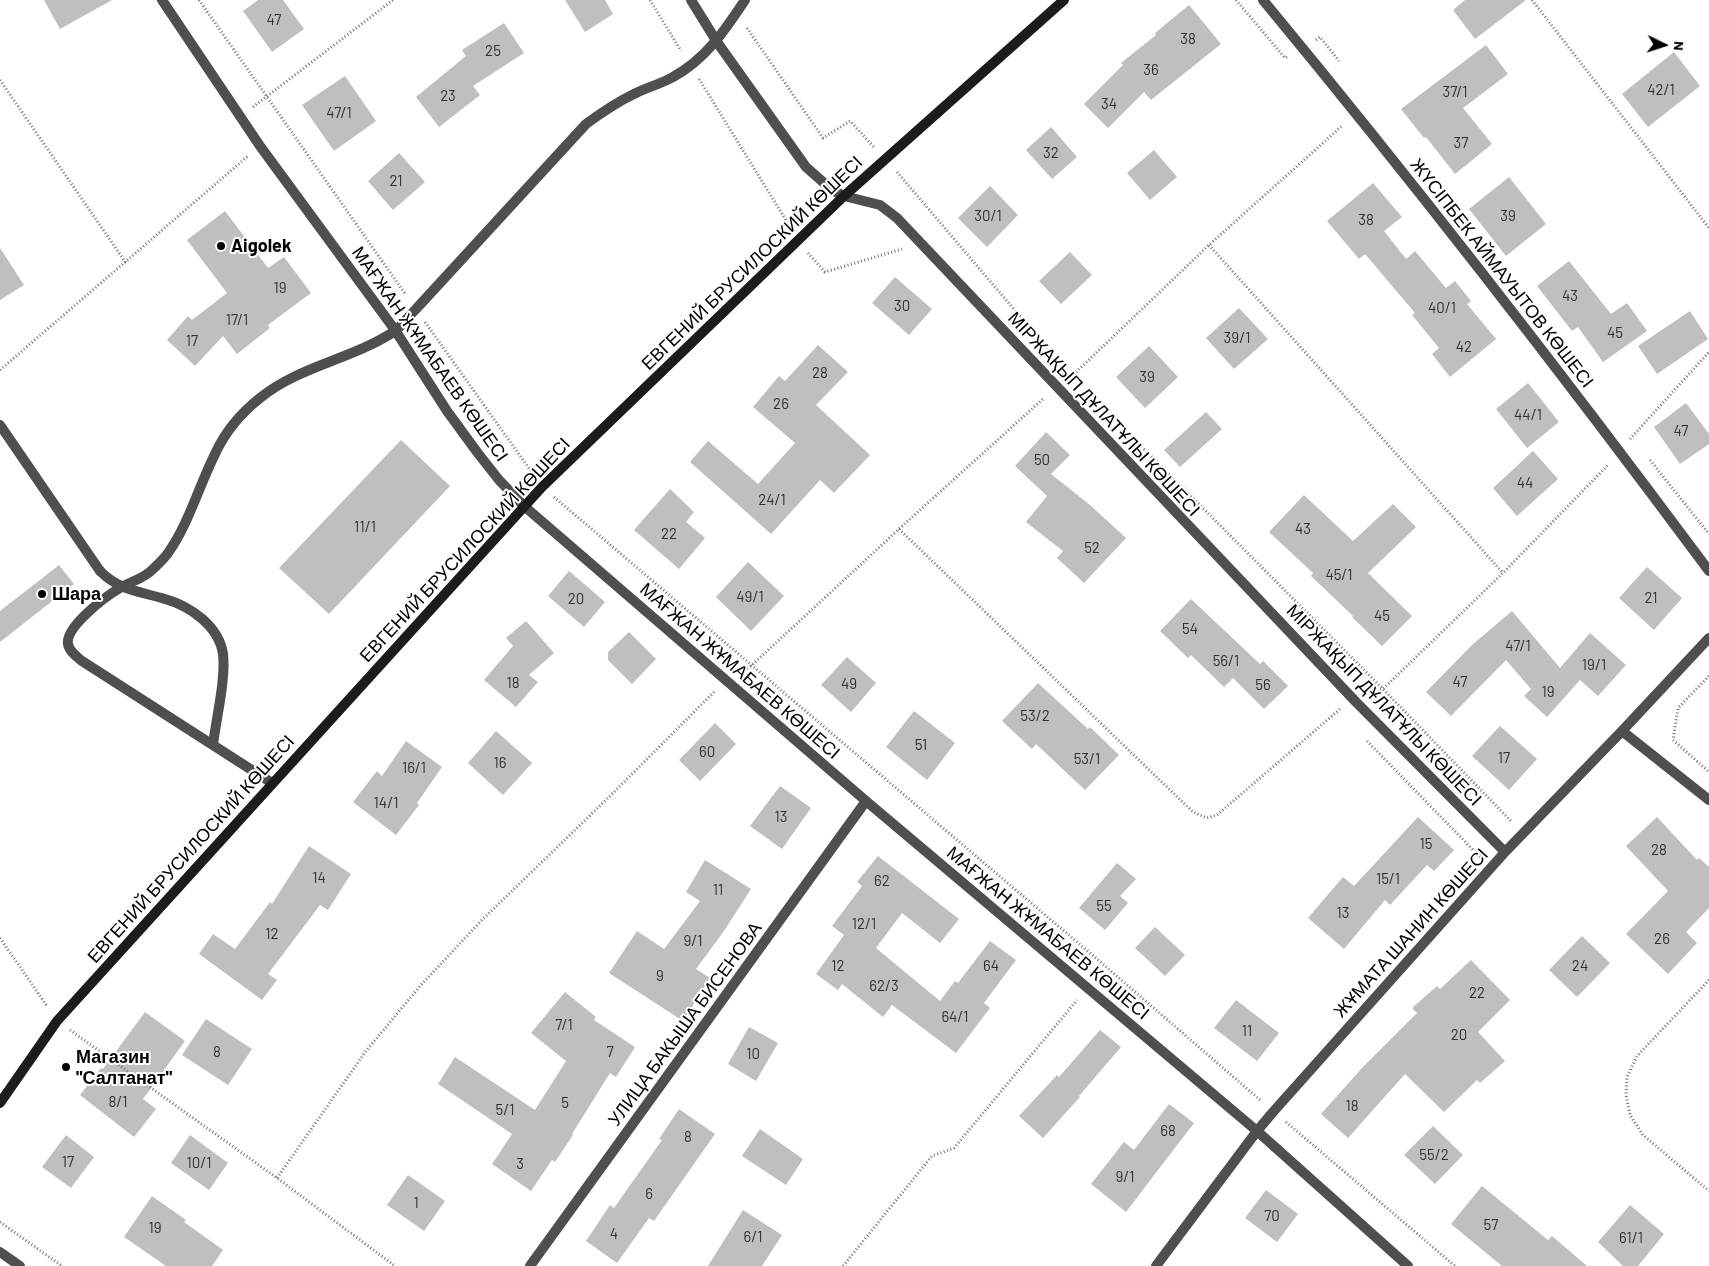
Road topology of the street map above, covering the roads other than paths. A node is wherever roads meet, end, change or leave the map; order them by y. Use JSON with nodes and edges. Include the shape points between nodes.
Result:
{"nodes":[{"id":1,"x":162,"y":0,"type":"edge"},
{"id":2,"x":690,"y":0,"type":"edge"},
{"id":3,"x":745,"y":0,"type":"edge"},
{"id":4,"x":1064,"y":0,"type":"edge"},
{"id":5,"x":1263,"y":0,"type":"edge"},
{"id":6,"x":717,"y":42,"type":"junction"},
{"id":7,"x":844,"y":196,"type":"junction"},
{"id":8,"x":395,"y":330,"type":"junction"},
{"id":9,"x":0,"y":425,"type":"edge"},
{"id":10,"x":524,"y":506,"type":"junction"},
{"id":11,"x":1709,"y":572,"type":"edge"},
{"id":12,"x":122,"y":587,"type":"junction"},
{"id":13,"x":1709,"y":638,"type":"edge"},
{"id":14,"x":1622,"y":731,"type":"junction"},
{"id":15,"x":213,"y":745,"type":"junction"},
{"id":16,"x":272,"y":783,"type":"junction"},
{"id":17,"x":866,"y":800,"type":"junction"},
{"id":18,"x":1709,"y":800,"type":"edge"},
{"id":19,"x":1505,"y":852,"type":"junction"},
{"id":20,"x":0,"y":1103,"type":"edge"},
{"id":21,"x":1257,"y":1131,"type":"junction"},
{"id":22,"x":0,"y":1252,"type":"edge"},
{"id":23,"x":20,"y":1266,"type":"edge"},
{"id":24,"x":530,"y":1266,"type":"edge"},
{"id":25,"x":1156,"y":1266,"type":"edge"},
{"id":26,"x":1408,"y":1266,"type":"edge"}],
"edges":[{"from":1,"to":8,"type":"street","name":"МАҒЖАН ЖҰМАБАЕВ КӨШЕСІ","via":[[260,146]]},
{"from":2,"to":6,"type":"street","name":"МІРЖАҚЫП ДҰЛАТҰЛЫ КӨШЕСІ"},
{"from":3,"to":6,"type":"street"},
{"from":4,"to":7,"type":"main road","name":"ЕВГЕНИЙ БРУСИЛОСКИЙ КӨШЕСІ"},
{"from":5,"to":11,"type":"street","name":"ЖҮСІПБЕК АЙМАУЫТОВ КӨШЕСІ","via":[[1356,113],[1621,452]]},
{"from":6,"to":7,"type":"street","name":"МІРЖАҚЫП ДҰЛАТҰЛЫ КӨШЕСІ","via":[[806,167],[832,190]]},
{"from":6,"to":8,"type":"street","via":[[673,77],[635,93],[586,124]]},
{"from":7,"to":10,"type":"main road","name":"ЕВГЕНИЙ БРУСИЛОСКИЙ КӨШЕСІ"},
{"from":7,"to":19,"type":"street","name":"МІРЖАҚЫП ДҰЛАТҰЛЫ КӨШЕСІ","via":[[889,210],[1356,702]]},
{"from":8,"to":10,"type":"street","name":"МАҒЖАН ЖҰМАБАЕВ КӨШЕСІ","via":[[477,452]]},
{"from":8,"to":12,"type":"street","via":[[289,380],[242,414],[216,452],[168,554],[150,572]]},
{"from":9,"to":12,"type":"street","via":[[100,571]]},
{"from":10,"to":16,"type":"main road","name":"ЕВГЕНИЙ БРУСИЛОСКИЙ КӨШЕСІ"},
{"from":10,"to":17,"type":"street","name":"МАҒЖАН ЖҰМАБАЕВ КӨШЕСІ"},
{"from":12,"to":15,"type":"street","via":[[181,604],[206,622],[217,638],[223,652],[223,671]]},
{"from":12,"to":15,"type":"street","via":[[78,623],[68,637],[72,652]]},
{"from":13,"to":14,"type":"street","name":"ЖҰМАТА ШАНИН КӨШЕСІ"},
{"from":14,"to":18,"type":"street"},
{"from":14,"to":19,"type":"street","name":"ЖҰМАТА ШАНИН КӨШЕСІ"},
{"from":15,"to":16,"type":"street"},
{"from":16,"to":20,"type":"main road","name":"ЕВГЕНИЙ БРУСИЛОСКИЙ КӨШЕСІ","via":[[57,1021]]},
{"from":17,"to":21,"type":"street","name":"МАҒЖАН ЖҰМАБАЕВ КӨШЕСІ"},
{"from":17,"to":24,"type":"street","name":"УЛИЦА БАКЫША БИСЕНОВА"},
{"from":19,"to":21,"type":"street","name":"ЖҰМАТА ШАНИН КӨШЕСІ"},
{"from":21,"to":25,"type":"street","name":"ЖҰМАТА ШАНИН КӨШЕСІ"},
{"from":21,"to":26,"type":"street","name":"МАҒЖАН ЖҰМАБАЕВ КӨШЕСІ"},
{"from":22,"to":23,"type":"street"}]}
